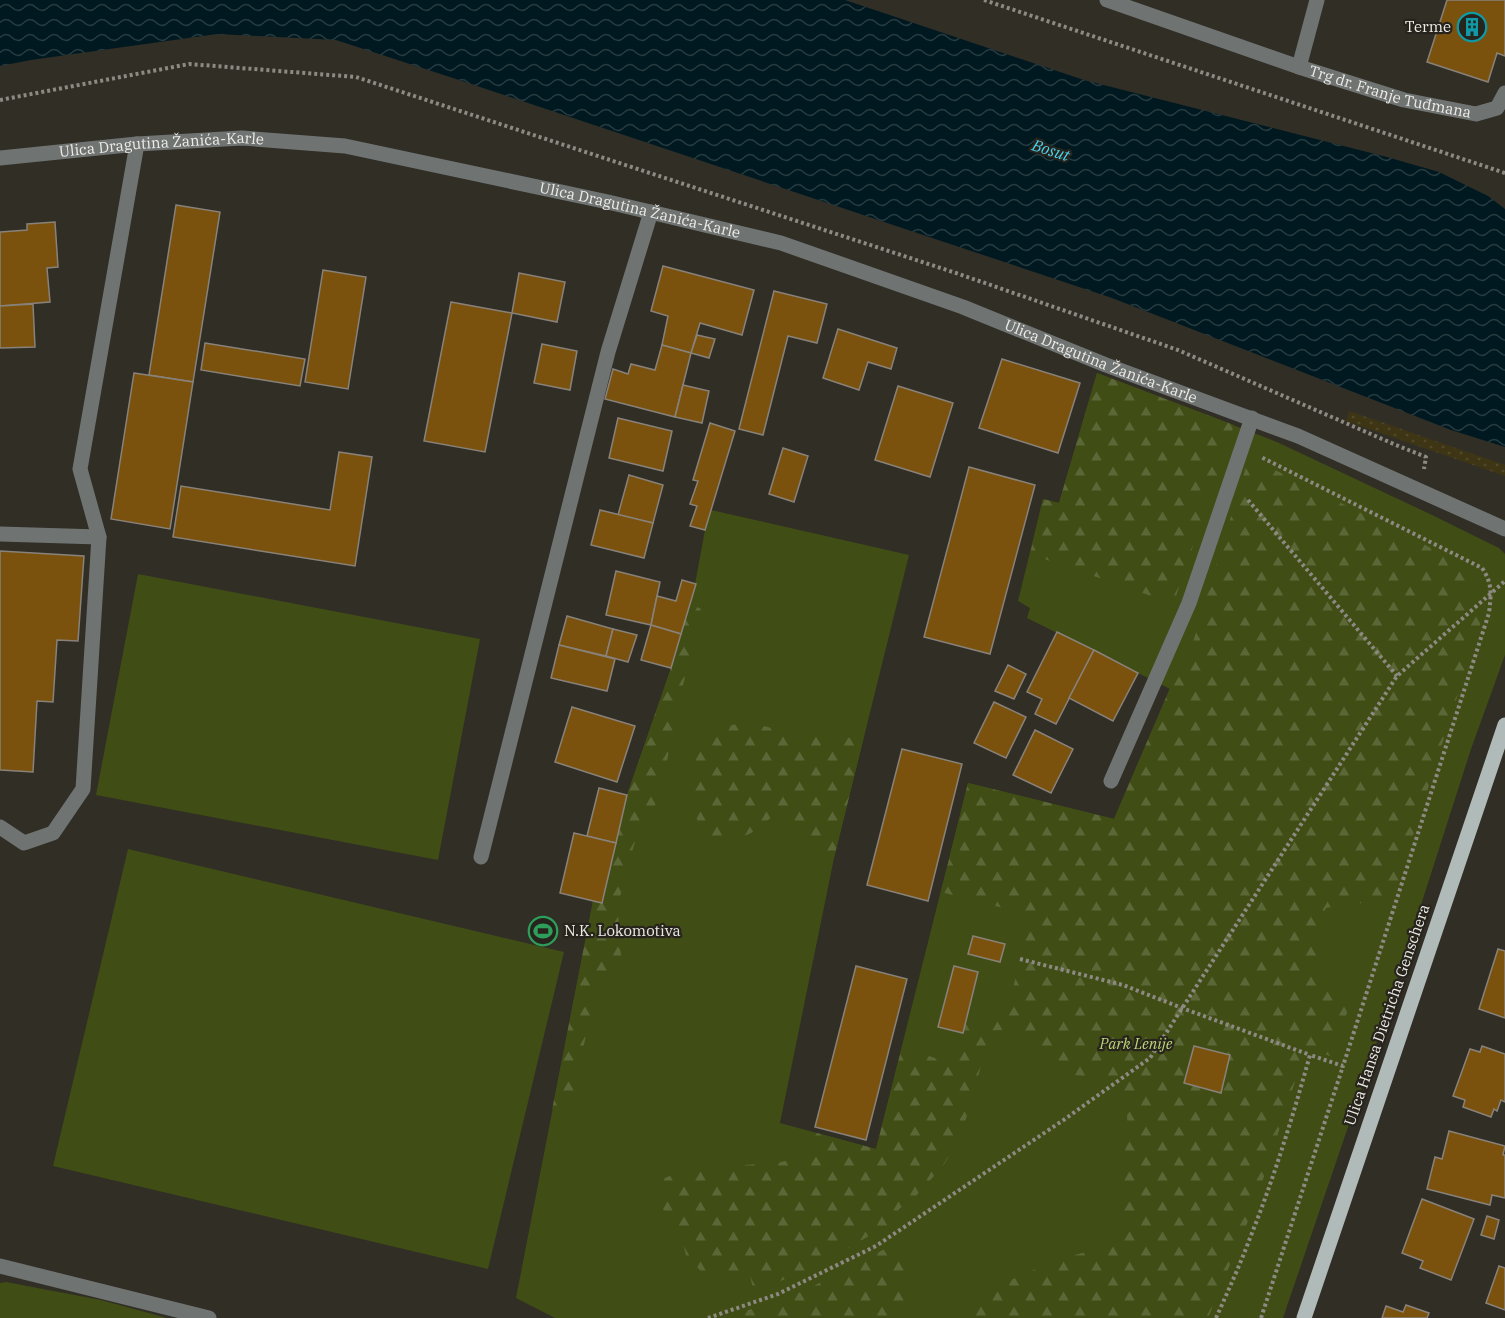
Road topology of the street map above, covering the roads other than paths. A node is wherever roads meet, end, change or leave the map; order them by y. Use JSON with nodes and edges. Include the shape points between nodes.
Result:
{"nodes":[{"id":1,"x":1107,"y":0,"type":"edge"},
{"id":2,"x":1317,"y":0,"type":"edge"},
{"id":3,"x":1299,"y":67,"type":"junction"},
{"id":4,"x":1505,"y":93,"type":"edge"},
{"id":5,"x":137,"y":144,"type":"junction"},
{"id":6,"x":0,"y":158,"type":"edge"},
{"id":7,"x":651,"y":212,"type":"junction"},
{"id":8,"x":1252,"y":418,"type":"junction"},
{"id":9,"x":1505,"y":529,"type":"edge"},
{"id":10,"x":0,"y":534,"type":"edge"},
{"id":11,"x":99,"y":537,"type":"junction"},
{"id":12,"x":1505,"y":725,"type":"edge"},
{"id":13,"x":1111,"y":781,"type":"dead end"},
{"id":14,"x":0,"y":827,"type":"edge"},
{"id":15,"x":481,"y":858,"type":"dead end"},
{"id":16,"x":0,"y":1266,"type":"edge"},
{"id":17,"x":209,"y":1318,"type":"edge"},
{"id":18,"x":1304,"y":1318,"type":"edge"}],
"edges":[{"from":1,"to":3,"type":"street"},
{"from":2,"to":3,"type":"street","name":"Trg dr. Franje Tuđmana"},
{"from":3,"to":4,"type":"street","name":"Trg dr. Franje Tuđmana","via":[[1404,100],[1476,114],[1497,108]]},
{"from":5,"to":6,"type":"street","name":"Ulica Dragutina Žanića-Karle"},
{"from":5,"to":7,"type":"street","name":"Ulica Dragutina Žanića-Karle","via":[[242,138],[345,147]]},
{"from":5,"to":11,"type":"street","via":[[80,469]]},
{"from":7,"to":8,"type":"street","name":"Ulica Dragutina Žanića-Karle","via":[[781,243],[963,307]]},
{"from":7,"to":15,"type":"street","via":[[605,364]]},
{"from":8,"to":9,"type":"street","name":"Ulica Dragutina Žanića-Karle"},
{"from":8,"to":13,"type":"street","via":[[1189,603]]},
{"from":10,"to":11,"type":"street"},
{"from":11,"to":14,"type":"street","via":[[82,789],[53,833],[24,843]]},
{"from":12,"to":18,"type":"main road","name":"Ulica Hansa Dietricha Genschera"},
{"from":16,"to":17,"type":"street"}]}
